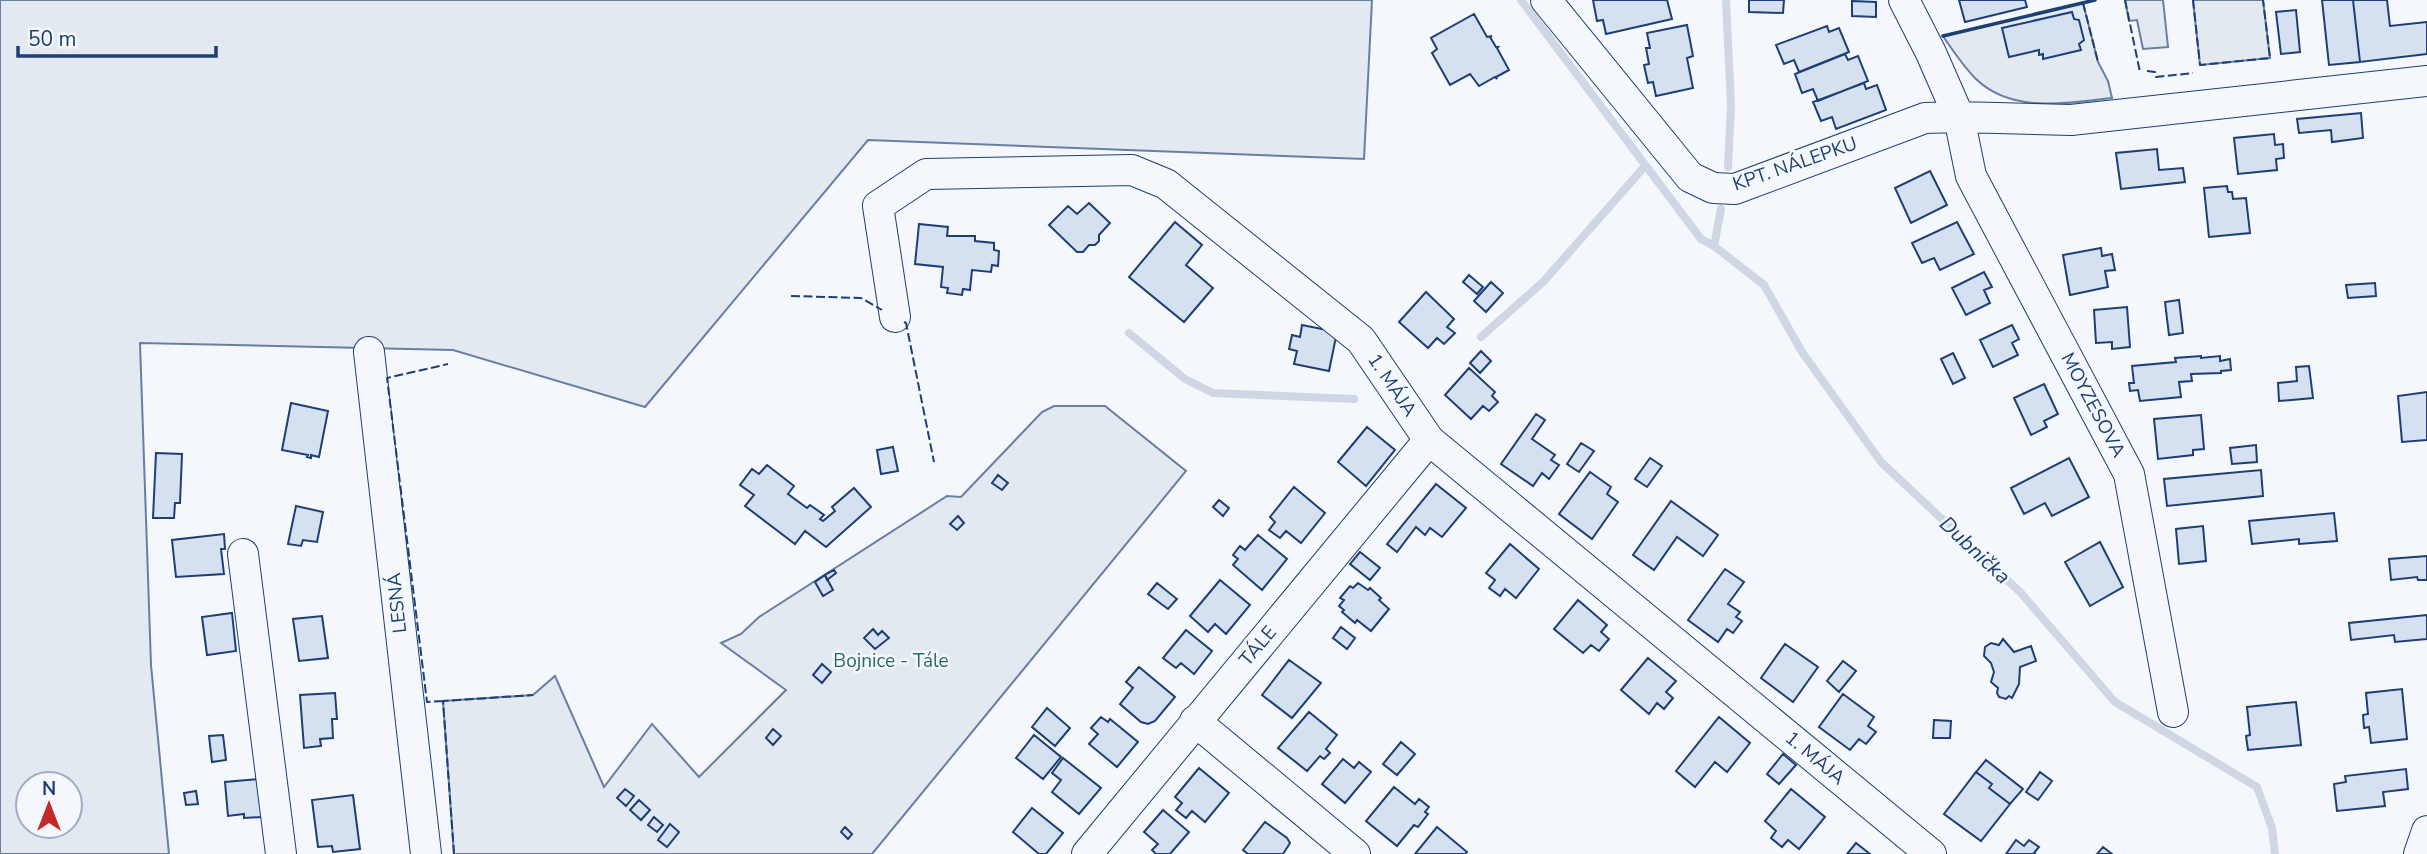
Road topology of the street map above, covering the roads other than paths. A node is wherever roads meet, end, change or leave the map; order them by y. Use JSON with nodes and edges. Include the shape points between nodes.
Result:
{"nodes":[{"id":1,"x":1546,"y":0,"type":"edge"},
{"id":2,"x":1904,"y":0,"type":"edge"},
{"id":3,"x":2427,"y":81,"type":"edge"},
{"id":4,"x":1959,"y":117,"type":"junction"},
{"id":5,"x":895,"y":317,"type":"dead end"},
{"id":6,"x":369,"y":352,"type":"dead end"},
{"id":7,"x":1429,"y":440,"type":"junction"},
{"id":8,"x":243,"y":554,"type":"dead end"},
{"id":9,"x":2173,"y":712,"type":"dead end"},
{"id":10,"x":1195,"y":721,"type":"junction"},
{"id":11,"x":2427,"y":831,"type":"edge"},
{"id":12,"x":281,"y":854,"type":"edge"},
{"id":13,"x":426,"y":854,"type":"edge"},
{"id":14,"x":1087,"y":854,"type":"edge"},
{"id":15,"x":1355,"y":854,"type":"edge"},
{"id":16,"x":1931,"y":854,"type":"edge"},
{"id":17,"x":2419,"y":854,"type":"edge"}],
"edges":[{"from":1,"to":4,"type":"street","name":"KPT. NÁLEPKU","via":[[1690,177],[1713,188],[1735,189],[1925,118]]},
{"from":2,"to":4,"type":"street","name":"MOYZESOVA"},
{"from":3,"to":4,"type":"street","via":[[2071,120]]},
{"from":4,"to":9,"type":"street","name":"MOYZESOVA","via":[[1971,176],[2129,474]]},
{"from":5,"to":7,"type":"street","name":"1. MÁJA","via":[[878,206],[926,174],[1132,170],[1166,184],[1361,340]]},
{"from":6,"to":13,"type":"street","name":"LESNÁ"},
{"from":7,"to":10,"type":"street","name":"TÁLE"},
{"from":7,"to":16,"type":"street","name":"1. MÁJA"},
{"from":8,"to":12,"type":"street"},
{"from":10,"to":14,"type":"street","name":"TÁLE"},
{"from":10,"to":15,"type":"street"},
{"from":11,"to":17,"type":"street"}]}
